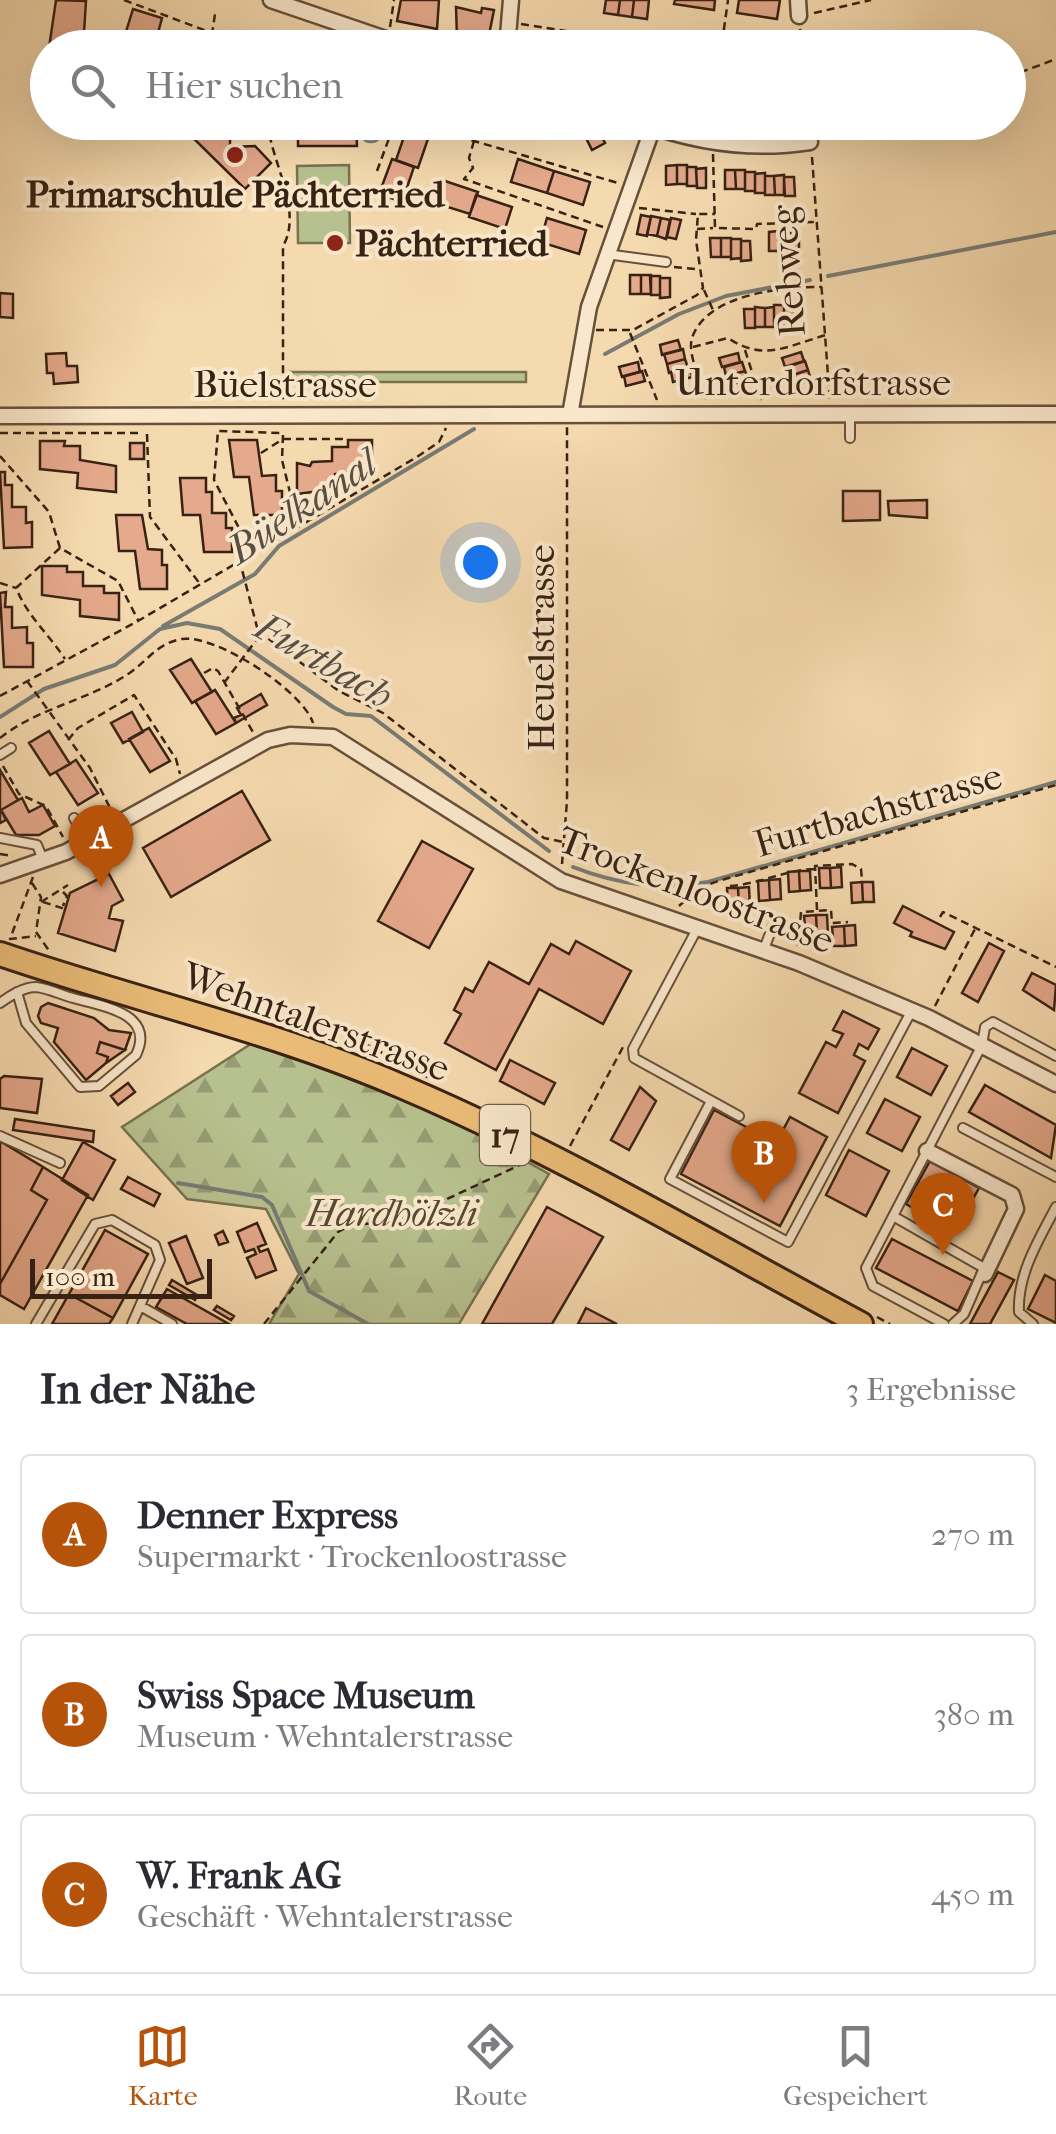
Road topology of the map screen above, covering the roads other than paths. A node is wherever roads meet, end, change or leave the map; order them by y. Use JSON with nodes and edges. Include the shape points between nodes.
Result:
{"nodes":[{"id":1,"x":271,"y":0,"type":"edge"},
{"id":2,"x":511,"y":0,"type":"edge"},
{"id":3,"x":362,"y":30,"type":"edge"},
{"id":4,"x":508,"y":30,"type":"edge"},
{"id":5,"x":643,"y":140,"type":"edge"},
{"id":6,"x":705,"y":140,"type":"edge"},
{"id":7,"x":810,"y":142,"type":"road end"},
{"id":8,"x":605,"y":254,"type":"junction"},
{"id":9,"x":666,"y":262,"type":"dead end"},
{"id":10,"x":850,"y":414,"type":"junction"},
{"id":11,"x":1056,"y":414,"type":"edge"},
{"id":12,"x":569,"y":415,"type":"junction"},
{"id":13,"x":0,"y":416,"type":"edge"},
{"id":14,"x":850,"y":438,"type":"dead end"},
{"id":15,"x":12,"y":748,"type":"dead end"},
{"id":16,"x":0,"y":755,"type":"edge"},
{"id":17,"x":74,"y":818,"type":"dead end"},
{"id":18,"x":0,"y":838,"type":"edge"},
{"id":19,"x":86,"y":840,"type":"junction"},
{"id":20,"x":44,"y":862,"type":"junction"},
{"id":21,"x":0,"y":875,"type":"edge"},
{"id":22,"x":788,"y":926,"type":"dead end"},
{"id":23,"x":698,"y":929,"type":"junction"},
{"id":24,"x":764,"y":949,"type":"junction"},
{"id":25,"x":0,"y":954,"type":"edge"},
{"id":26,"x":17,"y":992,"type":"junction"},
{"id":27,"x":0,"y":1003,"type":"edge"},
{"id":28,"x":912,"y":1010,"type":"junction"},
{"id":29,"x":982,"y":1046,"type":"junction"},
{"id":30,"x":1056,"y":1056,"type":"edge"},
{"id":31,"x":1056,"y":1084,"type":"edge"},
{"id":32,"x":711,"y":1101,"type":"junction"},
{"id":33,"x":739,"y":1116,"type":"dead end"},
{"id":34,"x":963,"y":1128,"type":"dead end"},
{"id":35,"x":0,"y":1136,"type":"edge"},
{"id":36,"x":927,"y":1151,"type":"junction"},
{"id":37,"x":60,"y":1163,"type":"dead end"},
{"id":38,"x":1056,"y":1177,"type":"edge"},
{"id":39,"x":1056,"y":1207,"type":"edge"},
{"id":40,"x":894,"y":1216,"type":"junction"},
{"id":41,"x":985,"y":1274,"type":"junction"},
{"id":42,"x":142,"y":1307,"type":"junction"},
{"id":43,"x":36,"y":1324,"type":"edge"},
{"id":44,"x":132,"y":1324,"type":"edge"},
{"id":45,"x":172,"y":1324,"type":"edge"},
{"id":46,"x":861,"y":1324,"type":"edge"},
{"id":47,"x":944,"y":1324,"type":"edge"},
{"id":48,"x":953,"y":1324,"type":"edge"},
{"id":49,"x":1033,"y":1324,"type":"edge"}],
"edges":[{"from":1,"to":3,"type":"street"},
{"from":2,"to":4,"type":"street"},
{"from":5,"to":8,"type":"street"},
{"from":6,"to":7,"type":"street","via":[[754,148]]},
{"from":8,"to":9,"type":"lane"},
{"from":8,"to":12,"type":"street"},
{"from":10,"to":11,"type":"street","name":"Unterdorfstrasse"},
{"from":10,"to":12,"type":"street","name":"Unterdorfstrasse"},
{"from":10,"to":14,"type":"lane"},
{"from":12,"to":13,"type":"street","name":"Büelstrasse"},
{"from":15,"to":16,"type":"lane"},
{"from":17,"to":19,"type":"lane"},
{"from":18,"to":20,"type":"lane","via":[[37,845]]},
{"from":19,"to":20,"type":"street","name":"Trockenloostrasse"},
{"from":19,"to":23,"type":"street","name":"Trockenloostrasse","via":[[268,740],[316,734],[349,744],[561,881]]},
{"from":20,"to":21,"type":"street","name":"Trockenloostrasse"},
{"from":22,"to":24,"type":"lane","via":[[772,928]]},
{"from":23,"to":24,"type":"street","name":"Trockenloostrasse"},
{"from":23,"to":32,"type":"lane","via":[[632,1049],[634,1058]]},
{"from":24,"to":28,"type":"street","name":"Trockenloostrasse"},
{"from":25,"to":46,"type":"main road","name":"Wehntalerstrasse","number":"17","via":[[317,1052],[446,1106]]},
{"from":26,"to":26,"type":"lane","via":[[35,987],[122,1012],[140,1032],[136,1055],[99,1086],[80,1087],[26,1023]]},
{"from":26,"to":27,"type":"lane"},
{"from":28,"to":29,"type":"street","name":"Trockenloostrasse"},
{"from":28,"to":32,"type":"lane","via":[[788,1242],[670,1179]]},
{"from":29,"to":30,"type":"lane","via":[[984,1028],[993,1022]]},
{"from":29,"to":31,"type":"street","name":"Trockenloostrasse"},
{"from":29,"to":36,"type":"lane"},
{"from":32,"to":33,"type":"lane"},
{"from":34,"to":38,"type":"lane"},
{"from":35,"to":37,"type":"lane"},
{"from":36,"to":40,"type":"lane"},
{"from":36,"to":41,"type":"street","via":[[1012,1195],[1016,1209]]},
{"from":39,"to":49,"type":"lane","via":[[1032,1252],[1019,1302],[1019,1312]]},
{"from":40,"to":41,"type":"lane","via":[[981,1263]]},
{"from":40,"to":47,"type":"lane","via":[[866,1268],[868,1281]]},
{"from":41,"to":48,"type":"lane"},
{"from":42,"to":43,"type":"lane","via":[[160,1260],[154,1245],[112,1220],[96,1224]]},
{"from":42,"to":44,"type":"lane"},
{"from":42,"to":45,"type":"lane"}]}
